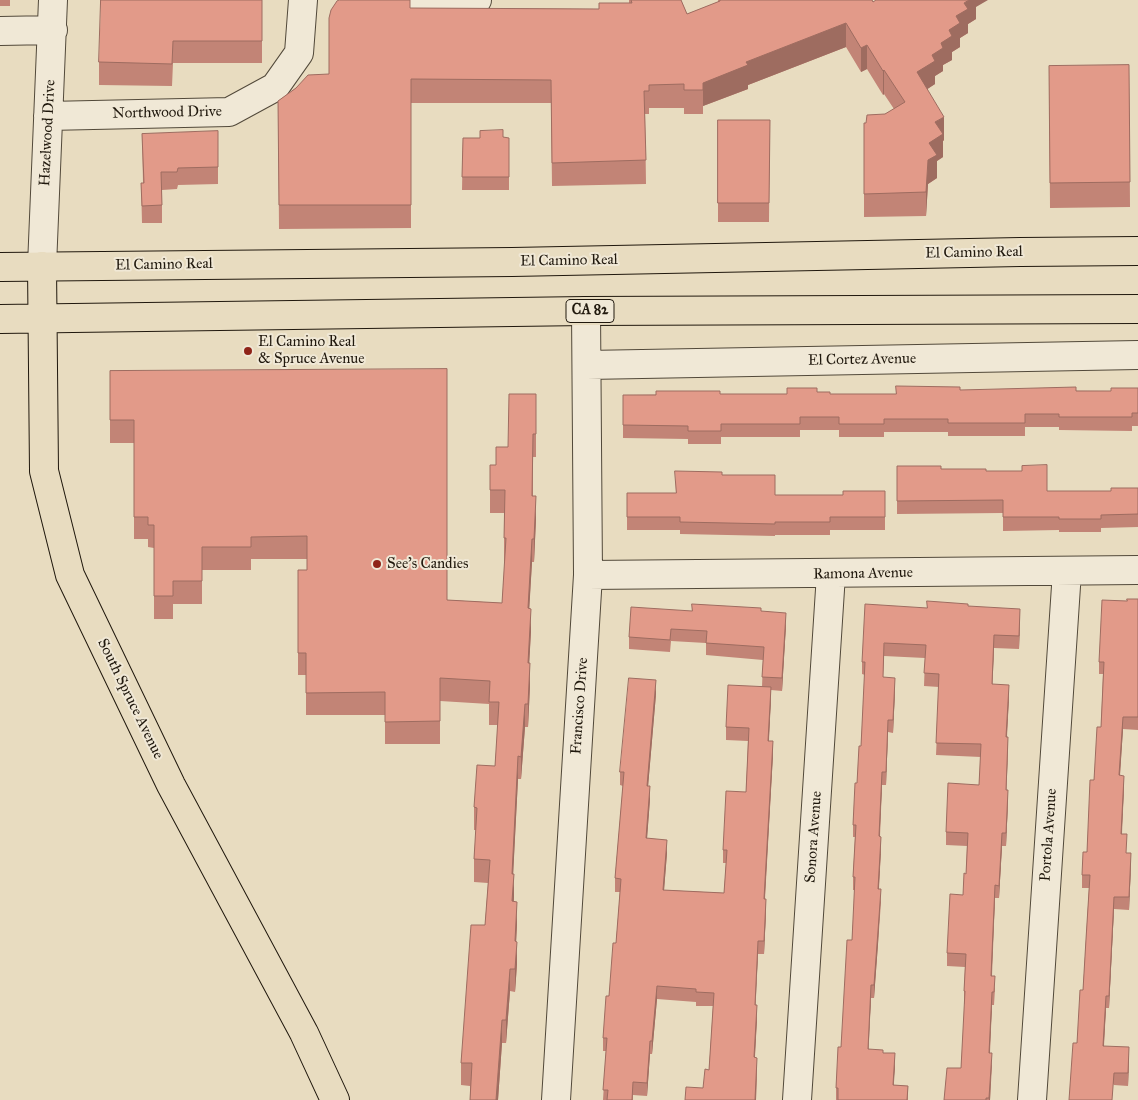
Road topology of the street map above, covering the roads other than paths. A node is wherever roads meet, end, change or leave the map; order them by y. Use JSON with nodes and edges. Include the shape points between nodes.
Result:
{"nodes":[{"id":1,"x":53,"y":0,"type":"edge"},
{"id":2,"x":303,"y":0,"type":"edge"},
{"id":3,"x":404,"y":0,"type":"edge"},
{"id":4,"x":477,"y":0,"type":"edge"},
{"id":5,"x":53,"y":30,"type":"junction"},
{"id":6,"x":0,"y":31,"type":"edge"},
{"id":7,"x":48,"y":116,"type":"junction"},
{"id":8,"x":1138,"y":252,"type":"edge"},
{"id":9,"x":0,"y":266,"type":"edge"},
{"id":10,"x":42,"y":266,"type":"junction"},
{"id":11,"x":1138,"y":308,"type":"edge"},
{"id":12,"x":586,"y":311,"type":"junction"},
{"id":13,"x":0,"y":319,"type":"edge"},
{"id":14,"x":43,"y":319,"type":"junction"},
{"id":15,"x":1138,"y":356,"type":"edge"},
{"id":16,"x":587,"y":365,"type":"junction"},
{"id":17,"x":1138,"y":570,"type":"edge"},
{"id":18,"x":1066,"y":571,"type":"junction"},
{"id":19,"x":831,"y":574,"type":"junction"},
{"id":20,"x":588,"y":575,"type":"junction"},
{"id":21,"x":335,"y":1100,"type":"edge"},
{"id":22,"x":556,"y":1100,"type":"edge"},
{"id":23,"x":797,"y":1100,"type":"edge"},
{"id":24,"x":1032,"y":1100,"type":"edge"}],
"edges":[{"from":1,"to":5,"type":"street","name":"Hazelwood Drive"},
{"from":2,"to":7,"type":"street","name":"Northwood Drive","via":[[299,53],[275,87],[230,112]]},
{"from":3,"to":4,"type":"street"},
{"from":5,"to":6,"type":"street"},
{"from":5,"to":7,"type":"street","name":"Hazelwood Drive"},
{"from":7,"to":10,"type":"street","name":"Hazelwood Drive"},
{"from":8,"to":10,"type":"main road","name":"El Camino Real"},
{"from":9,"to":10,"type":"main road","name":"El Camino Real"},
{"from":10,"to":14,"type":"main road","name":"South Spruce Avenue"},
{"from":11,"to":12,"type":"main road","number":"CA 82"},
{"from":12,"to":14,"type":"main road","number":"CA 82"},
{"from":12,"to":16,"type":"street","name":"Francisco Drive"},
{"from":13,"to":14,"type":"main road","number":"CA 82"},
{"from":14,"to":21,"type":"main road","name":"South Spruce Avenue","via":[[44,471],[70,575],[172,785],[304,1033]]},
{"from":15,"to":16,"type":"street","name":"El Cortez Avenue"},
{"from":16,"to":20,"type":"street","name":"Francisco Drive"},
{"from":17,"to":18,"type":"street","name":"Ramona Avenue"},
{"from":18,"to":19,"type":"street","name":"Ramona Avenue"},
{"from":18,"to":24,"type":"street","name":"Portola Avenue"},
{"from":19,"to":20,"type":"street","name":"Ramona Avenue"},
{"from":19,"to":23,"type":"street","name":"Sonora Avenue"},
{"from":20,"to":22,"type":"street","name":"Francisco Drive"}]}
